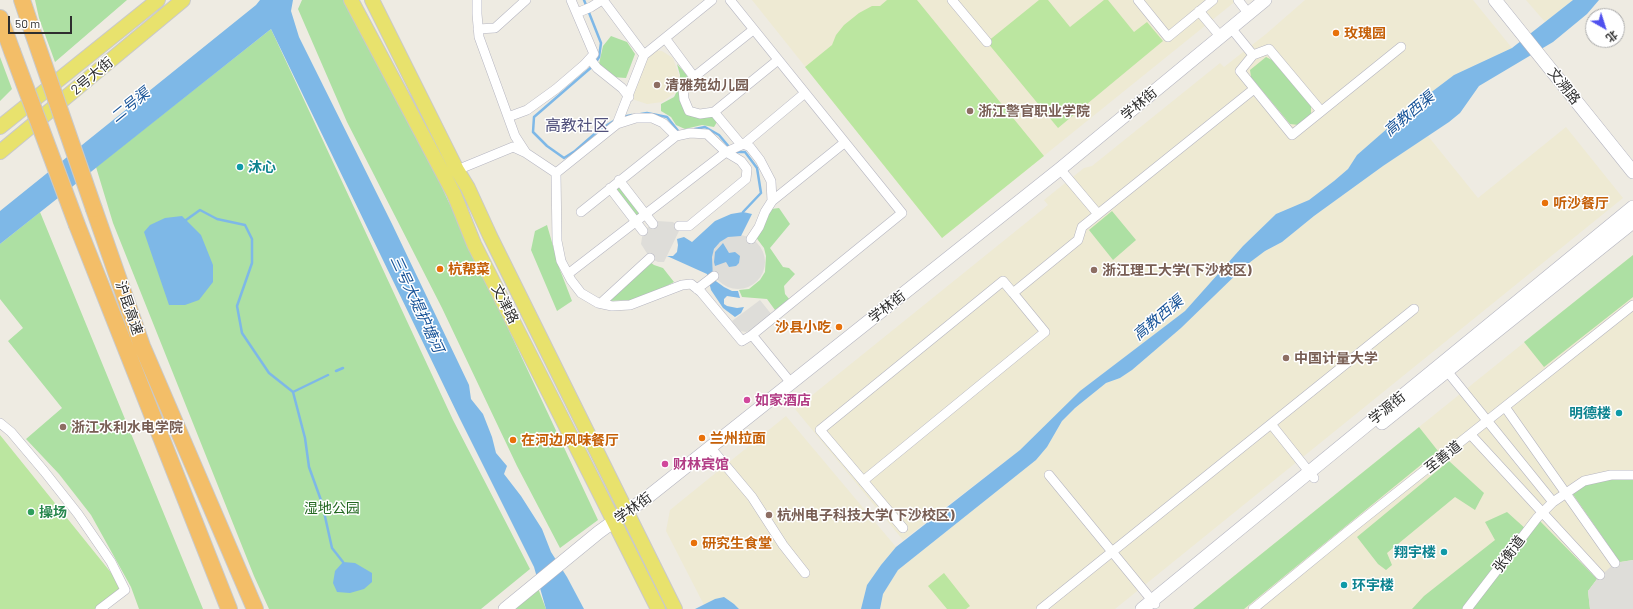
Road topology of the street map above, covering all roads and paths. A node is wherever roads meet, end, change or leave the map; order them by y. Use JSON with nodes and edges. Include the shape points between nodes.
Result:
{"nodes":[{"id":1,"x":22,"y":0,"type":"edge"},
{"id":2,"x":158,"y":0,"type":"edge"},
{"id":3,"x":183,"y":0,"type":"edge"},
{"id":4,"x":351,"y":0,"type":"edge"},
{"id":5,"x":372,"y":0,"type":"edge"},
{"id":6,"x":477,"y":0,"type":"edge"},
{"id":7,"x":526,"y":0,"type":"edge"},
{"id":8,"x":570,"y":0,"type":"edge"},
{"id":9,"x":602,"y":0,"type":"edge"},
{"id":10,"x":712,"y":0,"type":"edge"},
{"id":11,"x":730,"y":0,"type":"edge"},
{"id":12,"x":952,"y":0,"type":"edge"},
{"id":13,"x":1138,"y":0,"type":"edge"},
{"id":14,"x":1213,"y":0,"type":"edge"},
{"id":15,"x":1238,"y":0,"type":"edge"},
{"id":16,"x":1264,"y":0,"type":"edge"},
{"id":17,"x":1495,"y":0,"type":"edge"},
{"id":18,"x":1200,"y":11,"type":"junction"},
{"id":19,"x":579,"y":12,"type":"junction"},
{"id":20,"x":1248,"y":13,"type":"junction"},
{"id":21,"x":0,"y":18,"type":"edge"},
{"id":22,"x":1231,"y":28,"type":"junction"},
{"id":23,"x":478,"y":29,"type":"junction"},
{"id":24,"x":753,"y":30,"type":"junction"},
{"id":25,"x":1220,"y":36,"type":"junction"},
{"id":26,"x":665,"y":38,"type":"junction"},
{"id":27,"x":987,"y":42,"type":"dead end"},
{"id":28,"x":1401,"y":47,"type":"dead end"},
{"id":29,"x":644,"y":55,"type":"junction"},
{"id":30,"x":1253,"y":56,"type":"junction"},
{"id":31,"x":778,"y":60,"type":"junction"},
{"id":32,"x":592,"y":62,"type":"junction"},
{"id":33,"x":694,"y":77,"type":"junction"},
{"id":34,"x":1254,"y":89,"type":"junction"},
{"id":35,"x":805,"y":93,"type":"junction"},
{"id":36,"x":629,"y":97,"type":"junction"},
{"id":37,"x":1321,"y":111,"type":"junction"},
{"id":38,"x":714,"y":112,"type":"junction"},
{"id":39,"x":508,"y":117,"type":"junction"},
{"id":40,"x":617,"y":124,"type":"junction"},
{"id":41,"x":0,"y":127,"type":"edge"},
{"id":42,"x":676,"y":136,"type":"junction"},
{"id":43,"x":844,"y":143,"type":"junction"},
{"id":44,"x":740,"y":145,"type":"junction"},
{"id":45,"x":0,"y":152,"type":"edge"},
{"id":46,"x":726,"y":152,"type":"junction"},
{"id":47,"x":526,"y":153,"type":"junction"},
{"id":48,"x":457,"y":170,"type":"junction"},
{"id":49,"x":1060,"y":170,"type":"junction"},
{"id":50,"x":1633,"y":172,"type":"edge"},
{"id":51,"x":556,"y":173,"type":"junction"},
{"id":52,"x":619,"y":180,"type":"junction"},
{"id":53,"x":610,"y":188,"type":"junction"},
{"id":54,"x":772,"y":201,"type":"junction"},
{"id":55,"x":1633,"y":207,"type":"edge"},
{"id":56,"x":581,"y":212,"type":"dead end"},
{"id":57,"x":645,"y":214,"type":"junction"},
{"id":58,"x":1098,"y":214,"type":"junction"},
{"id":59,"x":635,"y":222,"type":"junction"},
{"id":60,"x":1633,"y":222,"type":"edge"},
{"id":61,"x":653,"y":224,"type":"dead end"},
{"id":62,"x":679,"y":226,"type":"dead end"},
{"id":63,"x":643,"y":231,"type":"dead end"},
{"id":64,"x":751,"y":239,"type":"dead end"},
{"id":65,"x":650,"y":258,"type":"dead end"},
{"id":66,"x":568,"y":274,"type":"junction"},
{"id":67,"x":714,"y":276,"type":"dead end"},
{"id":68,"x":697,"y":289,"type":"junction"},
{"id":69,"x":1013,"y":293,"type":"junction"},
{"id":70,"x":601,"y":303,"type":"junction"},
{"id":71,"x":1633,"y":305,"type":"edge"},
{"id":72,"x":1414,"y":309,"type":"dead end"},
{"id":73,"x":752,"y":335,"type":"junction"},
{"id":74,"x":1447,"y":372,"type":"junction"},
{"id":75,"x":791,"y":383,"type":"junction"},
{"id":76,"x":1505,"y":408,"type":"junction"},
{"id":77,"x":1488,"y":421,"type":"junction"},
{"id":78,"x":0,"y":422,"type":"edge"},
{"id":79,"x":1271,"y":424,"type":"junction"},
{"id":80,"x":1471,"y":434,"type":"junction"},
{"id":81,"x":710,"y":447,"type":"junction"},
{"id":82,"x":1049,"y":475,"type":"dead end"},
{"id":83,"x":1312,"y":475,"type":"junction"},
{"id":84,"x":1633,"y":475,"type":"edge"},
{"id":85,"x":863,"y":481,"type":"junction"},
{"id":86,"x":1564,"y":493,"type":"junction"},
{"id":87,"x":1553,"y":502,"type":"junction"},
{"id":88,"x":628,"y":512,"type":"junction"},
{"id":89,"x":1541,"y":513,"type":"junction"},
{"id":90,"x":614,"y":522,"type":"junction"},
{"id":91,"x":903,"y":528,"type":"dead end"},
{"id":92,"x":1112,"y":551,"type":"junction"},
{"id":93,"x":1615,"y":563,"type":"dead end"},
{"id":94,"x":805,"y":572,"type":"dead end"},
{"id":95,"x":1600,"y":575,"type":"dead end"},
{"id":96,"x":1153,"y":605,"type":"edge"},
{"id":97,"x":508,"y":606,"type":"edge"},
{"id":98,"x":675,"y":608,"type":"edge"},
{"id":99,"x":100,"y":609,"type":"edge"},
{"id":100,"x":229,"y":609,"type":"edge"},
{"id":101,"x":255,"y":609,"type":"edge"},
{"id":102,"x":658,"y":609,"type":"edge"},
{"id":103,"x":1040,"y":609,"type":"edge"},
{"id":104,"x":1142,"y":609,"type":"edge"},
{"id":105,"x":1253,"y":609,"type":"edge"},
{"id":106,"x":1467,"y":609,"type":"edge"}],
"edges":[{"from":1,"to":101,"type":"highway","name":"沪昆高速","bridge":true,"via":[[142,346]]},
{"from":2,"to":41,"type":"main road","name":"2号大街"},
{"from":3,"to":45,"type":"main road","name":"2号大街"},
{"from":4,"to":90,"type":"main road","name":"文津路","via":[[454,194],[474,244]]},
{"from":5,"to":48,"type":"main road","name":"文津路"},
{"from":6,"to":23,"type":"street"},
{"from":7,"to":23,"type":"street","via":[[495,28]]},
{"from":8,"to":19,"type":"street"},
{"from":9,"to":19,"type":"street"},
{"from":9,"to":29,"type":"street"},
{"from":10,"to":26,"type":"street"},
{"from":11,"to":24,"type":"street"},
{"from":12,"to":27,"type":"street"},
{"from":13,"to":18,"type":"street","via":[[1168,37]]},
{"from":14,"to":18,"type":"street"},
{"from":15,"to":20,"type":"street"},
{"from":16,"to":20,"type":"main road","name":"学林街"},
{"from":17,"to":50,"type":"main road","name":"文溯路"},
{"from":18,"to":25,"type":"street"},
{"from":19,"to":32,"type":"street","via":[[594,54]]},
{"from":20,"to":22,"type":"main road","name":"学林街"},
{"from":21,"to":100,"type":"highway","name":"沪昆高速","bridge":true,"via":[[77,225]]},
{"from":22,"to":25,"type":"main road","name":"学林街"},
{"from":22,"to":30,"type":"street"},
{"from":23,"to":39,"type":"street"},
{"from":24,"to":31,"type":"street"},
{"from":24,"to":33,"type":"street"},
{"from":25,"to":49,"type":"main road","name":"学林街"},
{"from":26,"to":29,"type":"street"},
{"from":26,"to":33,"type":"street"},
{"from":28,"to":37,"type":"street"},
{"from":29,"to":36,"type":"street"},
{"from":30,"to":34,"type":"street","via":[[1240,71]]},
{"from":30,"to":37,"type":"street","via":[[1269,49]]},
{"from":31,"to":35,"type":"street"},
{"from":31,"to":38,"type":"street"},
{"from":32,"to":36,"type":"street"},
{"from":32,"to":39,"type":"street","via":[[526,110]]},
{"from":33,"to":38,"type":"street","via":[[683,89],[689,111],[700,114]]},
{"from":34,"to":37,"type":"street","via":[[1292,135]]},
{"from":34,"to":58,"type":"street"},
{"from":35,"to":43,"type":"street"},
{"from":35,"to":44,"type":"street"},
{"from":36,"to":40,"type":"street"},
{"from":38,"to":44,"type":"street"},
{"from":39,"to":47,"type":"street","via":[[515,136]]},
{"from":40,"to":42,"type":"street","via":[[636,118],[652,118],[663,123]]},
{"from":40,"to":51,"type":"street"},
{"from":42,"to":46,"type":"street","via":[[690,133],[707,134]]},
{"from":42,"to":52,"type":"street"},
{"from":43,"to":54,"type":"street"},
{"from":43,"to":73,"type":"street","via":[[902,213]]},
{"from":44,"to":46,"type":"street"},
{"from":44,"to":54,"type":"street","via":[[750,147],[772,181]]},
{"from":46,"to":57,"type":"street"},
{"from":46,"to":62,"type":"street","via":[[741,161],[747,169],[746,180],[689,226]]},
{"from":47,"to":48,"type":"street","via":[[513,147]]},
{"from":47,"to":51,"type":"street"},
{"from":48,"to":88,"type":"main road","name":"文津路"},
{"from":49,"to":58,"type":"street"},
{"from":49,"to":75,"type":"main road","name":"学林街"},
{"from":51,"to":66,"type":"street","via":[[558,241],[561,261]]},
{"from":52,"to":53,"type":"street"},
{"from":52,"to":57,"type":"street"},
{"from":53,"to":56,"type":"street"},
{"from":53,"to":59,"type":"street"},
{"from":54,"to":64,"type":"street"},
{"from":55,"to":83,"type":"main road","name":"学源街"},
{"from":57,"to":59,"type":"street"},
{"from":57,"to":61,"type":"street"},
{"from":58,"to":69,"type":"street","via":[[1082,227],[1078,240]]},
{"from":59,"to":63,"type":"street"},
{"from":59,"to":66,"type":"street"},
{"from":60,"to":74,"type":"main road","name":"学源街"},
{"from":65,"to":70,"type":"street"},
{"from":66,"to":70,"type":"street","via":[[581,293]]},
{"from":67,"to":68,"type":"street"},
{"from":68,"to":70,"type":"street","via":[[691,284],[682,285],[630,305],[612,306]]},
{"from":68,"to":73,"type":"street","via":[[742,341]]},
{"from":69,"to":85,"type":"street","via":[[1045,332]]},
{"from":69,"to":85,"type":"street","via":[[1003,281],[820,430]]},
{"from":71,"to":76,"type":"street","name":"至善道"},
{"from":72,"to":79,"type":"street"},
{"from":73,"to":75,"type":"street"},
{"from":74,"to":77,"type":"street"},
{"from":74,"to":83,"type":"main road","name":"学源街"},
{"from":75,"to":81,"type":"main road","name":"学林街"},
{"from":76,"to":77,"type":"street","name":"至善道"},
{"from":76,"to":86,"type":"street"},
{"from":77,"to":80,"type":"street","name":"至善道"},
{"from":77,"to":87,"type":"street"},
{"from":78,"to":99,"type":"street","via":[[44,471],[111,562],[125,590]]},
{"from":79,"to":83,"type":"street"},
{"from":79,"to":92,"type":"street"},
{"from":80,"to":89,"type":"street"},
{"from":80,"to":105,"type":"street","name":"至善道"},
{"from":81,"to":88,"type":"main road","name":"学林街"},
{"from":81,"to":94,"type":"street","via":[[752,497],[783,545]]},
{"from":82,"to":92,"type":"street"},
{"from":83,"to":96,"type":"main road","name":"学源街"},
{"from":84,"to":86,"type":"street","name":"张衡道","via":[[1584,481]]},
{"from":85,"to":91,"type":"street"},
{"from":86,"to":87,"type":"street","name":"张衡道"},
{"from":86,"to":93,"type":"street"},
{"from":87,"to":89,"type":"street","name":"张衡道"},
{"from":88,"to":90,"type":"main road","name":"学林街"},
{"from":88,"to":98,"type":"main road","name":"文津路"},
{"from":89,"to":95,"type":"street"},
{"from":89,"to":106,"type":"street","name":"张衡道"},
{"from":90,"to":97,"type":"main road","name":"学林街"},
{"from":90,"to":102,"type":"main road","name":"文津路"},
{"from":92,"to":96,"type":"street"},
{"from":92,"to":103,"type":"street"},
{"from":96,"to":104,"type":"main road","name":"学源街"}]}
